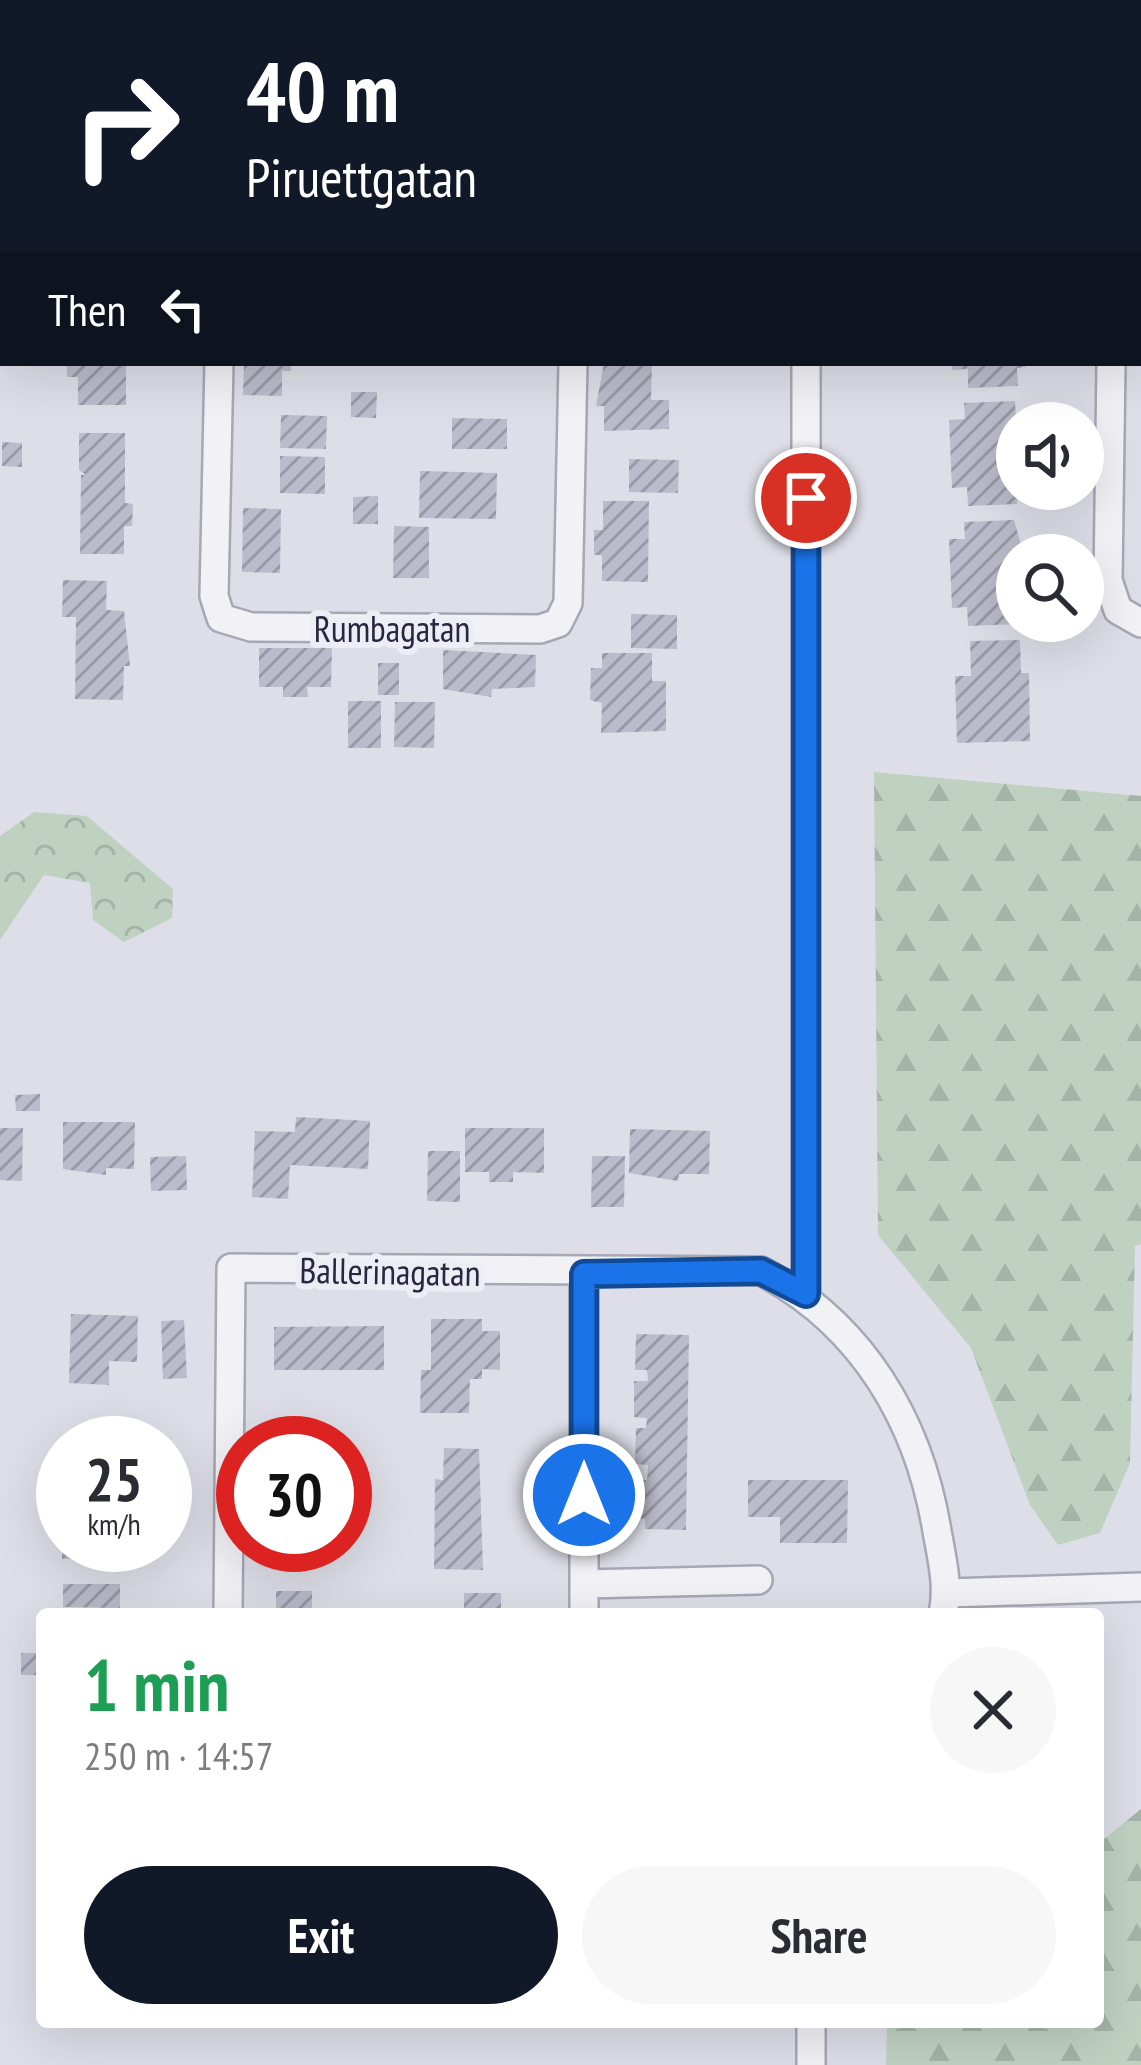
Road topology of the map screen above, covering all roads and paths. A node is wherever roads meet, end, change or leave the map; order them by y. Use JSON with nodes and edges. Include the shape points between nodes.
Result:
{"nodes":[{"id":1,"x":219,"y":366,"type":"edge"},
{"id":2,"x":572,"y":366,"type":"edge"},
{"id":3,"x":806,"y":366,"type":"edge"},
{"id":4,"x":1111,"y":366,"type":"edge"},
{"id":5,"x":1141,"y":623,"type":"edge"},
{"id":6,"x":584,"y":1274,"type":"junction"},
{"id":7,"x":806,"y":1294,"type":"junction"},
{"id":8,"x":758,"y":1580,"type":"dead end"},
{"id":9,"x":584,"y":1584,"type":"junction"},
{"id":10,"x":1141,"y":1587,"type":"edge"},
{"id":11,"x":945,"y":1604,"type":"edge"},
{"id":12,"x":228,"y":1608,"type":"edge"},
{"id":13,"x":584,"y":1608,"type":"edge"},
{"id":14,"x":811,"y":2028,"type":"edge"},
{"id":15,"x":811,"y":2065,"type":"edge"}],
"edges":[{"from":1,"to":2,"type":"street","name":"Rumbagatan","via":[[214,596],[221,619],[250,627],[540,629],[558,622],[568,603]]},
{"from":3,"to":7,"type":"street"},
{"from":4,"to":5,"type":"street","via":[[1108,580],[1118,610]]},
{"from":6,"to":7,"type":"street","via":[[761,1271]]},
{"from":6,"to":9,"type":"street"},
{"from":6,"to":12,"type":"street","name":"Ballerinagatan","via":[[231,1268]]},
{"from":7,"to":11,"type":"street","via":[[897,1402],[929,1478]]},
{"from":8,"to":9,"type":"street"},
{"from":9,"to":13,"type":"street"},
{"from":10,"to":11,"type":"street"},
{"from":14,"to":15,"type":"street"}]}
